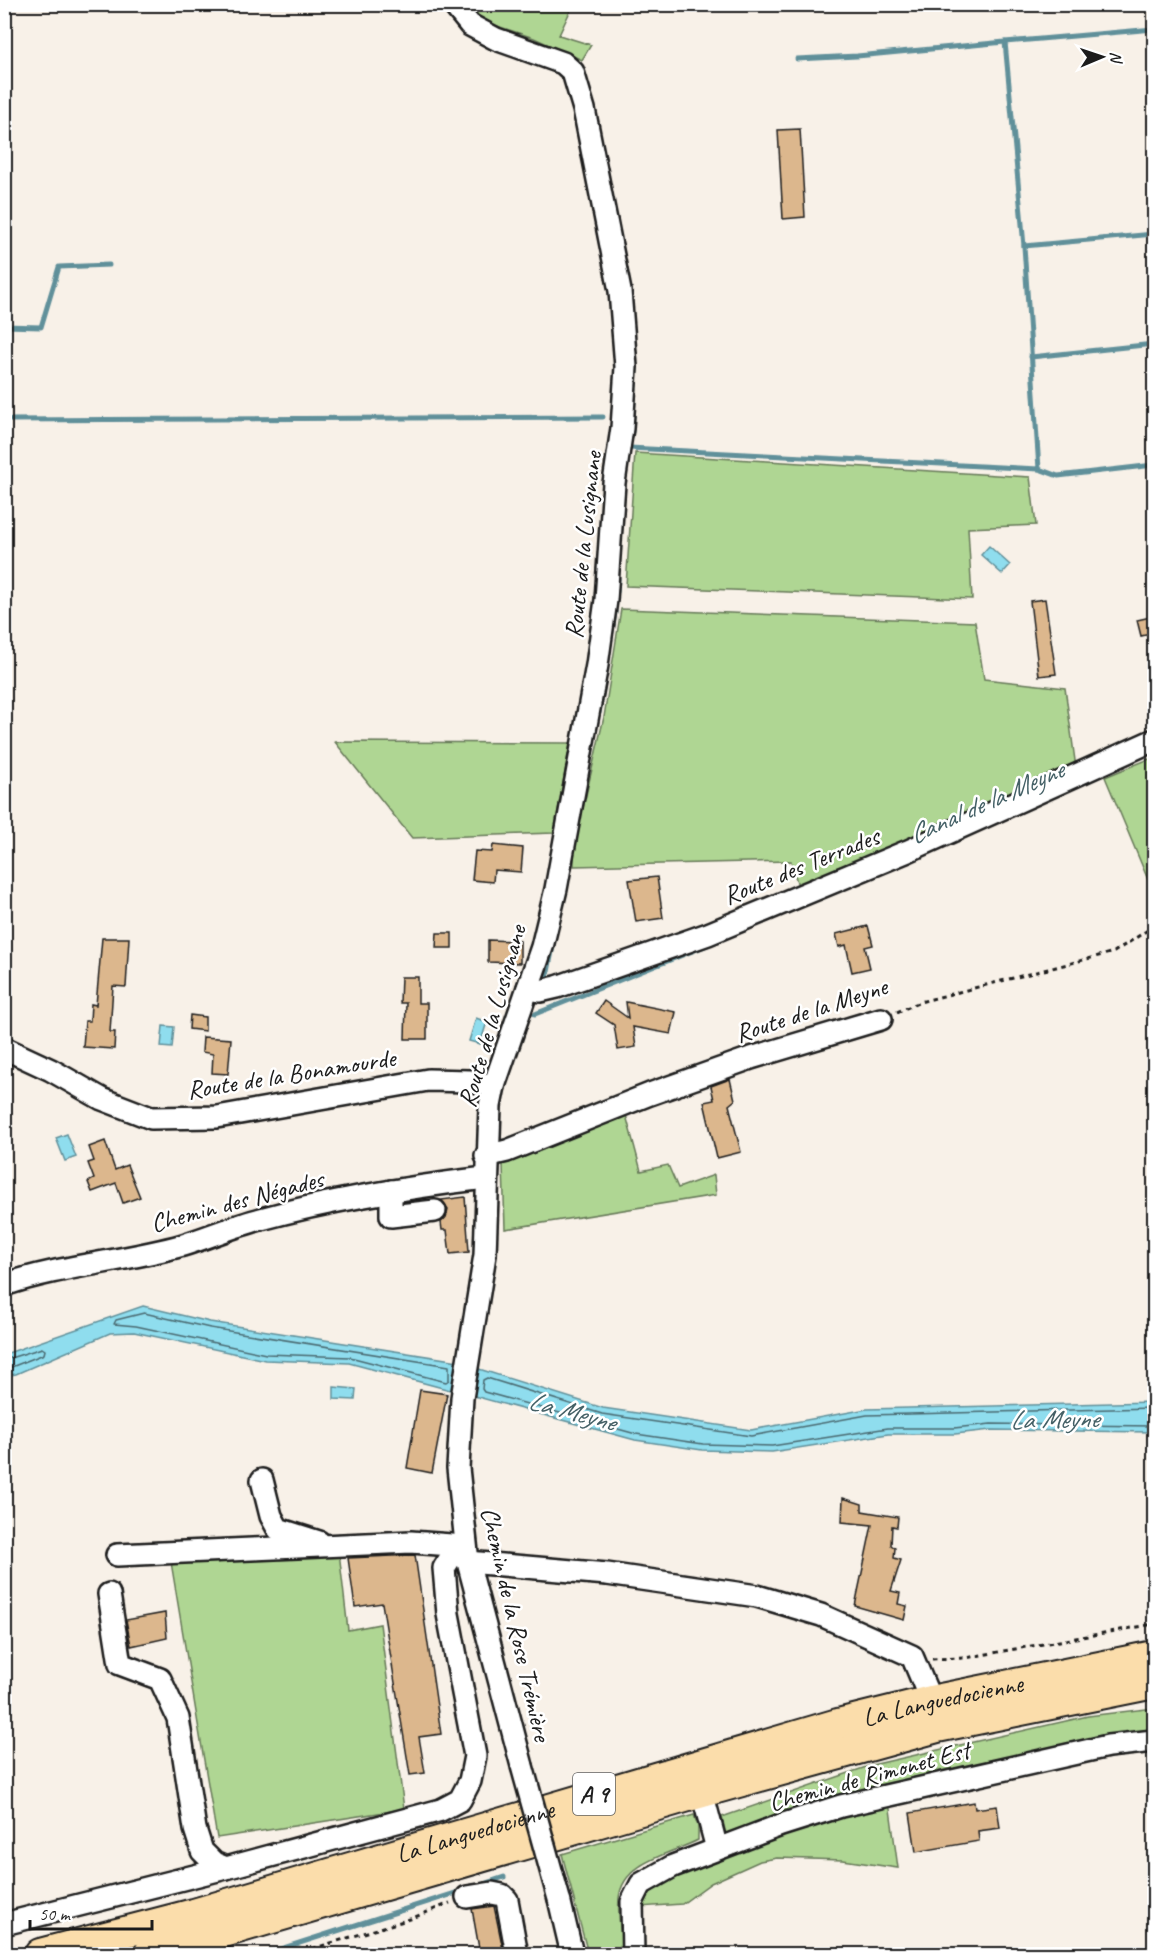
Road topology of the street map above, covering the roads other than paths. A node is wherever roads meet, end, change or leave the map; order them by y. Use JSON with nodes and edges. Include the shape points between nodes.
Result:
{"nodes":[{"id":1,"x":453,"y":4,"type":"edge"},
{"id":2,"x":1155,"y":740,"type":"edge"},
{"id":3,"x":528,"y":988,"type":"junction"},
{"id":4,"x":881,"y":1019,"type":"road end"},
{"id":5,"x":4,"y":1048,"type":"edge"},
{"id":6,"x":494,"y":1086,"type":"junction"},
{"id":7,"x":486,"y":1156,"type":"junction"},
{"id":8,"x":485,"y":1178,"type":"junction"},
{"id":9,"x":391,"y":1191,"type":"junction"},
{"id":10,"x":435,"y":1212,"type":"dead end"},
{"id":11,"x":4,"y":1285,"type":"edge"},
{"id":12,"x":262,"y":1480,"type":"dead end"},
{"id":13,"x":328,"y":1545,"type":"junction"},
{"id":14,"x":467,"y":1554,"type":"junction"},
{"id":15,"x":117,"y":1555,"type":"dead end"},
{"id":16,"x":109,"y":1594,"type":"dead end"},
{"id":17,"x":1155,"y":1656,"type":"edge"},
{"id":18,"x":1155,"y":1683,"type":"edge"},
{"id":19,"x":931,"y":1701,"type":"junction"},
{"id":20,"x":1155,"y":1741,"type":"edge"},
{"id":21,"x":702,"y":1792,"type":"junction"},
{"id":22,"x":717,"y":1849,"type":"junction"},
{"id":23,"x":226,"y":1868,"type":"junction"},
{"id":24,"x":466,"y":1897,"type":"road end"},
{"id":25,"x":4,"y":1924,"type":"edge"},
{"id":26,"x":40,"y":1954,"type":"edge"},
{"id":27,"x":149,"y":1954,"type":"edge"},
{"id":28,"x":517,"y":1954,"type":"edge"},
{"id":29,"x":572,"y":1954,"type":"edge"},
{"id":30,"x":633,"y":1954,"type":"edge"}],
"edges":[{"from":1,"to":3,"type":"street","name":"Route de la Lusignane","via":[[470,25],[496,39],[563,63],[573,72],[620,291],[626,367],[597,665],[556,889]]},
{"from":2,"to":3,"type":"street","name":"Route des Terrades","via":[[908,851],[708,934],[557,987],[540,991]]},
{"from":3,"to":6,"type":"street","name":"Route de la Lusignane"},
{"from":4,"to":7,"type":"street","name":"Route de la Meyne","via":[[751,1058]]},
{"from":5,"to":6,"type":"street","name":"Route de la Bonamourde","via":[[102,1099],[151,1118],[217,1117],[428,1080]]},
{"from":6,"to":7,"type":"street","name":"Route de la Lusignane"},
{"from":7,"to":8,"type":"street","name":"Chemin de la Rose Trémière"},
{"from":8,"to":9,"type":"street","name":"Chemin des Négades"},
{"from":8,"to":14,"type":"street","name":"Chemin de la Rose Trémière","via":[[485,1255],[462,1398],[458,1468]]},
{"from":9,"to":10,"type":"street","via":[[391,1216]]},
{"from":9,"to":11,"type":"street","name":"Chemin des Négades","via":[[324,1203],[183,1245],[105,1264],[65,1268]]},
{"from":12,"to":13,"type":"street","via":[[278,1529]]},
{"from":13,"to":14,"type":"street","via":[[411,1542]]},
{"from":13,"to":15,"type":"street"},
{"from":14,"to":19,"type":"street","via":[[757,1596],[821,1615],[912,1656]]},
{"from":14,"to":23,"type":"street","via":[[451,1557],[444,1568],[448,1614],[475,1756],[470,1781],[460,1800],[441,1809]]},
{"from":14,"to":29,"type":"street","name":"Chemin de la Rose Trémière","bridge":true},
{"from":16,"to":23,"type":"street","via":[[120,1664],[160,1679],[178,1718],[202,1851]]},
{"from":17,"to":19,"type":"highway","name":"La Languedocienne","number":"A 9"},
{"from":18,"to":21,"type":"highway","name":"La Languedocienne","number":"A 9","via":[[937,1727]]},
{"from":19,"to":26,"type":"highway","name":"La Languedocienne","number":"A 9","via":[[694,1765],[194,1914]]},
{"from":20,"to":22,"type":"street","name":"Chemin de Rimonet Est","via":[[1108,1746],[841,1806]]},
{"from":21,"to":22,"type":"street"},
{"from":21,"to":27,"type":"highway","name":"La Languedocienne","number":"A 9"},
{"from":22,"to":30,"type":"street","name":"Chemin de Rimonet Est","via":[[641,1884],[632,1902]]},
{"from":23,"to":25,"type":"street"},
{"from":24,"to":28,"type":"street","via":[[492,1893],[507,1900]]}]}
